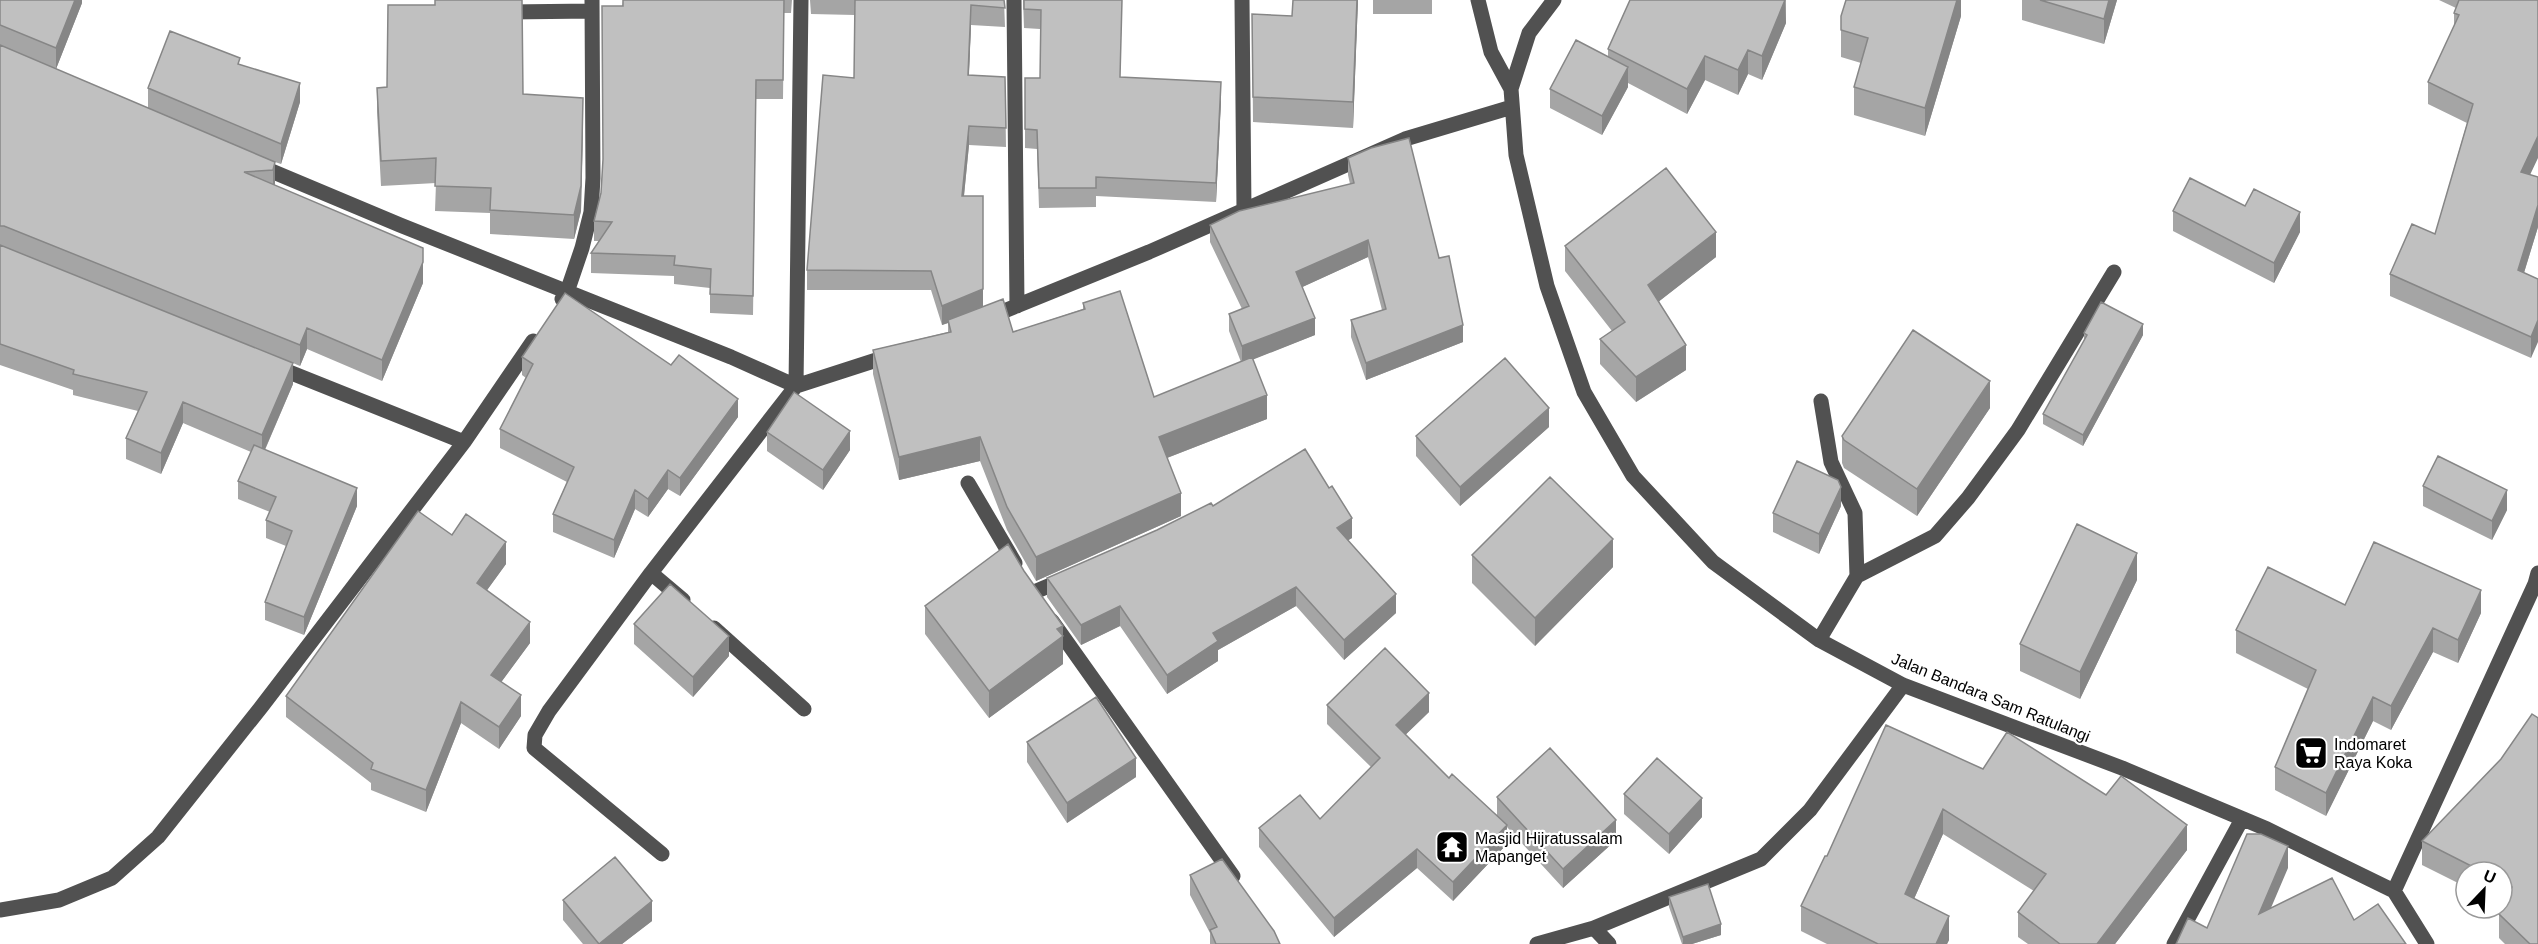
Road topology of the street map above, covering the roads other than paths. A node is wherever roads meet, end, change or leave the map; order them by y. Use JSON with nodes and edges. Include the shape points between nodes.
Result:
{"nodes":[{"id":1,"x":801,"y":0,"type":"edge"},
{"id":2,"x":1014,"y":0,"type":"edge"},
{"id":3,"x":1242,"y":0,"type":"edge"},
{"id":4,"x":1478,"y":0,"type":"edge"},
{"id":5,"x":1554,"y":0,"type":"edge"},
{"id":6,"x":592,"y":6,"type":"edge"},
{"id":7,"x":484,"y":12,"type":"edge"},
{"id":8,"x":1511,"y":89,"type":"junction"},
{"id":9,"x":1512,"y":107,"type":"junction"},
{"id":10,"x":238,"y":156,"type":"edge"},
{"id":11,"x":1244,"y":210,"type":"junction"},
{"id":12,"x":2114,"y":272,"type":"dead end"},
{"id":13,"x":567,"y":292,"type":"junction"},
{"id":14,"x":1017,"y":306,"type":"junction"},
{"id":15,"x":554,"y":311,"type":"edge"},
{"id":16,"x":975,"y":323,"type":"edge"},
{"id":17,"x":541,"y":330,"type":"edge"},
{"id":18,"x":910,"y":348,"type":"edge"},
{"id":19,"x":265,"y":363,"type":"edge"},
{"id":20,"x":796,"y":386,"type":"junction"},
{"id":21,"x":1821,"y":401,"type":"dead end"},
{"id":22,"x":464,"y":442,"type":"junction"},
{"id":23,"x":968,"y":483,"type":"dead end"},
{"id":24,"x":651,"y":573,"type":"junction"},
{"id":25,"x":2538,"y":573,"type":"edge"},
{"id":26,"x":1076,"y":574,"type":"edge"},
{"id":27,"x":1857,"y":576,"type":"junction"},
{"id":28,"x":1033,"y":593,"type":"junction"},
{"id":29,"x":1819,"y":640,"type":"junction"},
{"id":30,"x":1902,"y":685,"type":"junction"},
{"id":31,"x":804,"y":709,"type":"dead end"},
{"id":32,"x":2242,"y":819,"type":"junction"},
{"id":33,"x":662,"y":854,"type":"dead end"},
{"id":34,"x":1240,"y":885,"type":"edge"},
{"id":35,"x":2394,"y":891,"type":"junction"},
{"id":36,"x":0,"y":910,"type":"edge"},
{"id":37,"x":1594,"y":928,"type":"junction"},
{"id":38,"x":1537,"y":944,"type":"edge"},
{"id":39,"x":1609,"y":944,"type":"edge"},
{"id":40,"x":2174,"y":944,"type":"edge"},
{"id":41,"x":2427,"y":944,"type":"edge"}],
"edges":[{"from":1,"to":20,"type":"street"},
{"from":2,"to":14,"type":"street"},
{"from":3,"to":11,"type":"street"},
{"from":4,"to":8,"type":"street","via":[[1491,52]]},
{"from":5,"to":8,"type":"street","name":"Jalan Bandara Sam Ratulangi","via":[[1530,33]]},
{"from":6,"to":7,"type":"street"},
{"from":6,"to":13,"type":"street","via":[[592,201]]},
{"from":8,"to":9,"type":"street","name":"Jalan Bandara Sam Ratulangi"},
{"from":9,"to":11,"type":"street","via":[[1405,139]]},
{"from":9,"to":29,"type":"street","name":"Jalan Bandara Sam Ratulangi","via":[[1516,155],[1547,285],[1584,392],[1633,476],[1713,562]]},
{"from":10,"to":13,"type":"street"},
{"from":11,"to":14,"type":"street"},
{"from":12,"to":27,"type":"street","via":[[2018,430],[1935,536]]},
{"from":13,"to":15,"type":"street"},
{"from":13,"to":20,"type":"street"},
{"from":14,"to":16,"type":"street"},
{"from":17,"to":22,"type":"street"},
{"from":18,"to":20,"type":"street"},
{"from":19,"to":22,"type":"street"},
{"from":20,"to":24,"type":"street"},
{"from":21,"to":27,"type":"street","via":[[1832,462],[1856,513]]},
{"from":22,"to":36,"type":"street","via":[[158,837],[112,878],[59,900]]},
{"from":23,"to":28,"type":"street"},
{"from":24,"to":31,"type":"street"},
{"from":24,"to":33,"type":"street","via":[[549,711],[535,735],[534,748]]},
{"from":25,"to":35,"type":"street"},
{"from":26,"to":28,"type":"street"},
{"from":27,"to":29,"type":"street"},
{"from":28,"to":34,"type":"street"},
{"from":29,"to":30,"type":"street","name":"Jalan Bandara Sam Ratulangi"},
{"from":30,"to":32,"type":"street","name":"Jalan Bandara Sam Ratulangi","via":[[2122,768]]},
{"from":30,"to":37,"type":"street","via":[[1810,810],[1761,859]]},
{"from":32,"to":35,"type":"street","name":"Jalan Bandara Sam Ratulangi"},
{"from":32,"to":40,"type":"street"},
{"from":35,"to":41,"type":"street"},
{"from":37,"to":38,"type":"street"},
{"from":37,"to":39,"type":"street"}]}
